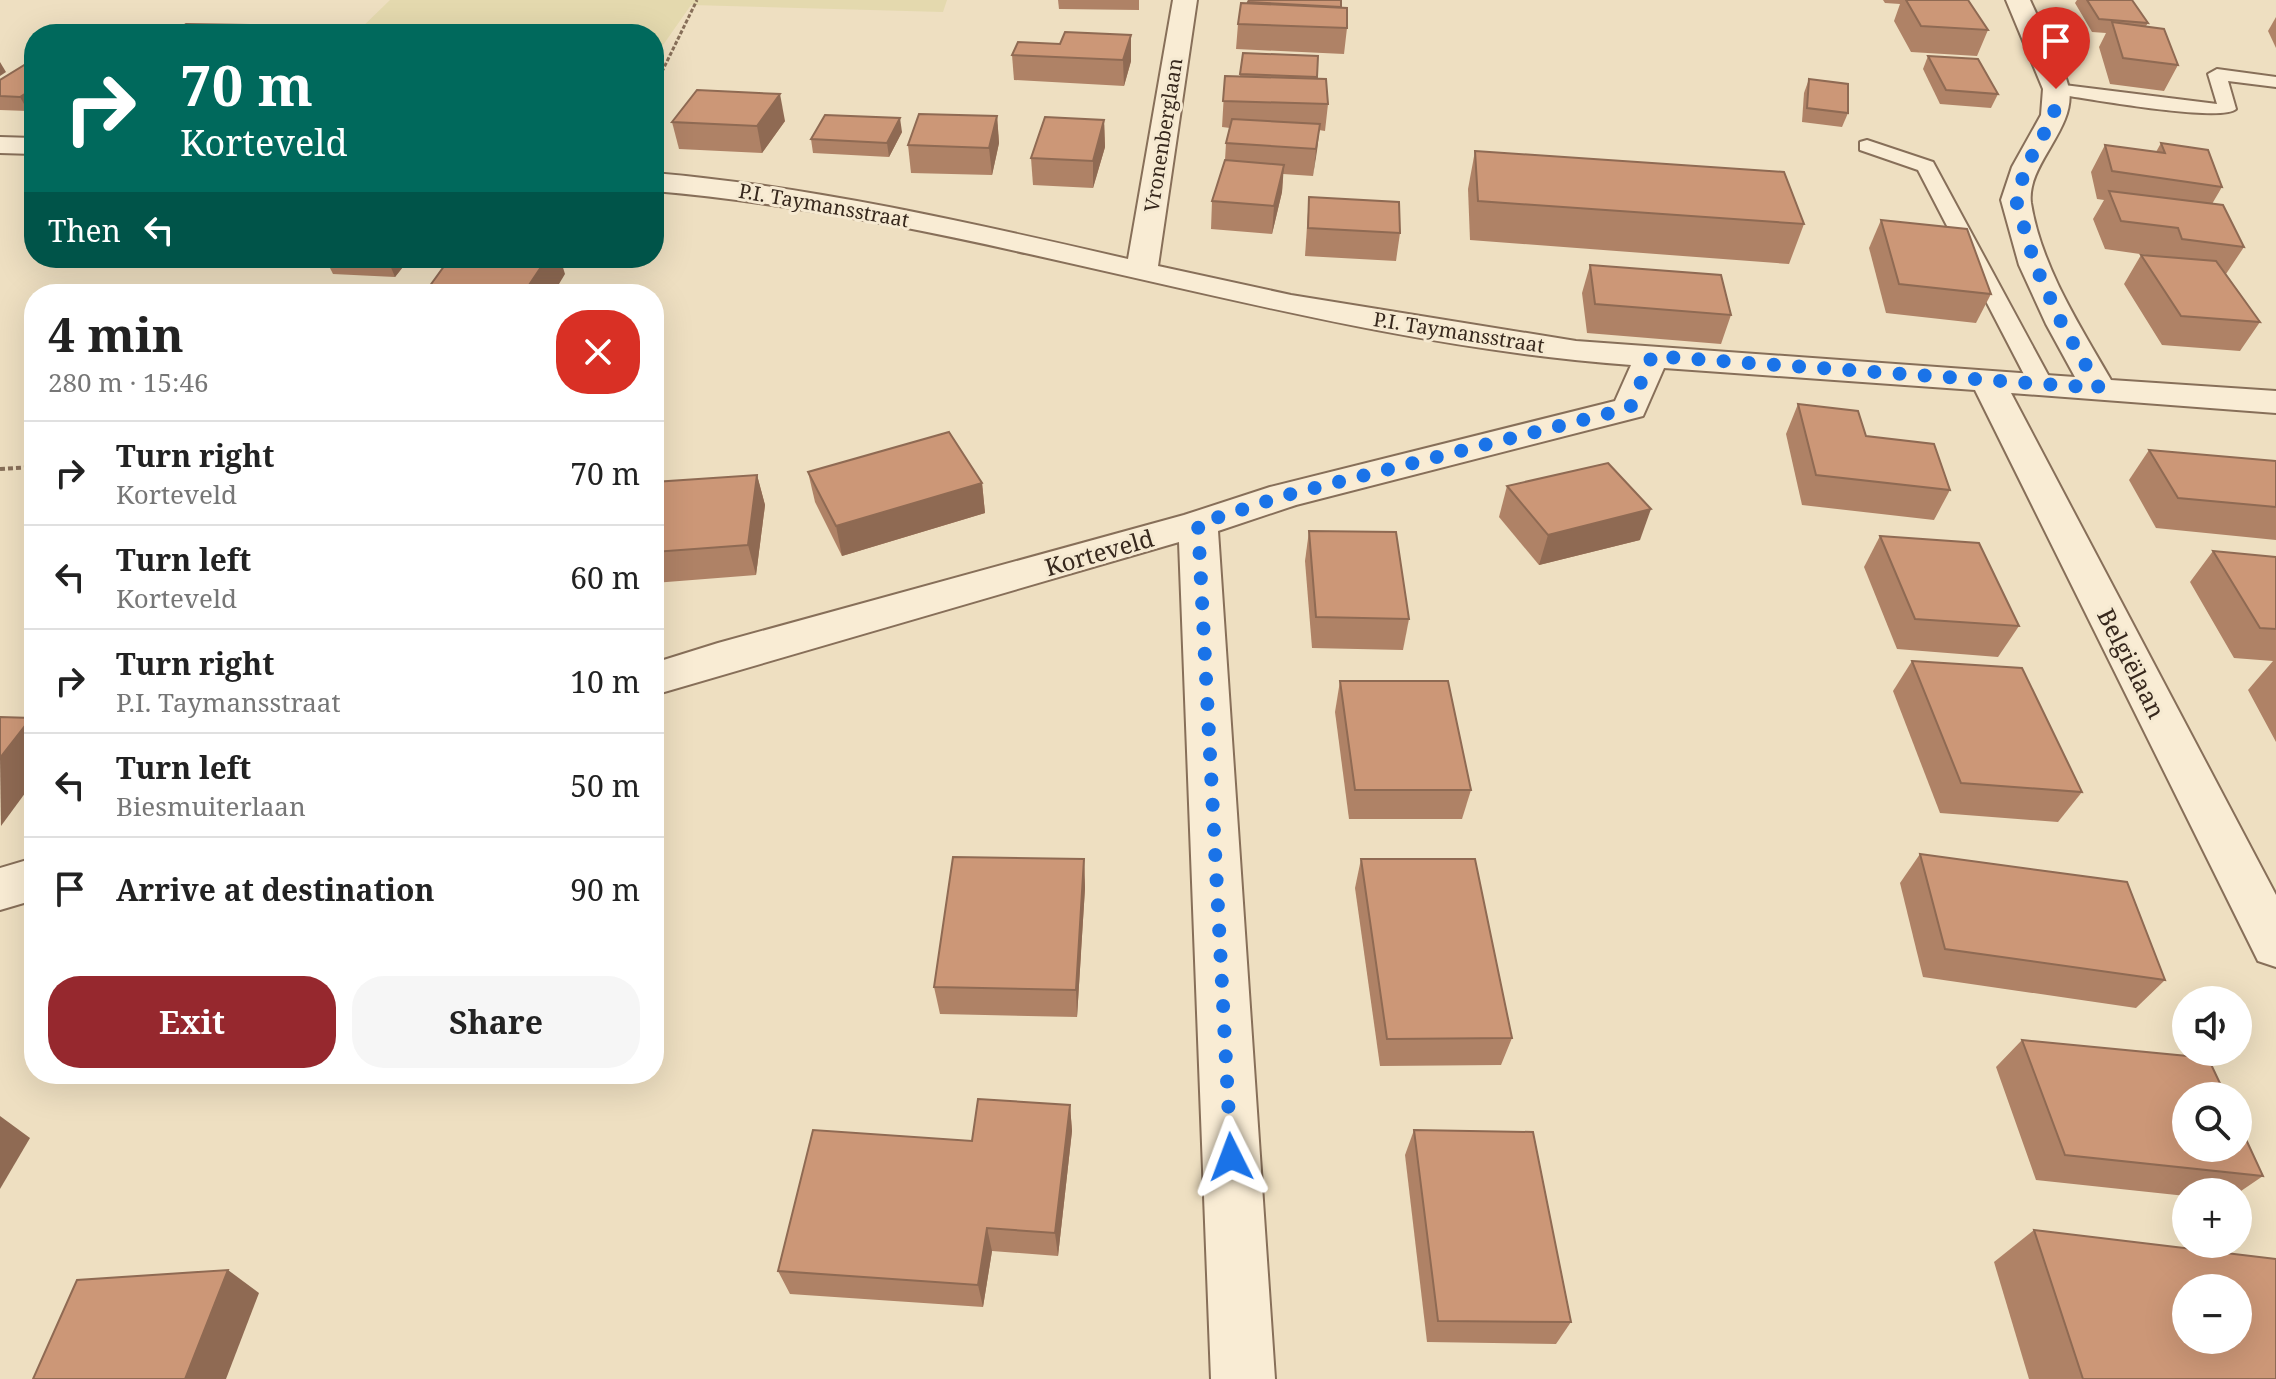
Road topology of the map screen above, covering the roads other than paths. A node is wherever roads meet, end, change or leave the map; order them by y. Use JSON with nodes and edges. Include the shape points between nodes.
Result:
{"nodes":[{"id":1,"x":1185,"y":0,"type":"edge"},
{"id":2,"x":2018,"y":0,"type":"edge"},
{"id":3,"x":2276,"y":82,"type":"edge"},
{"id":4,"x":2056,"y":89,"type":"junction"},
{"id":5,"x":0,"y":145,"type":"edge"},
{"id":6,"x":24,"y":146,"type":"edge"},
{"id":7,"x":1867,"y":146,"type":"dead end"},
{"id":8,"x":664,"y":183,"type":"edge"},
{"id":9,"x":1142,"y":270,"type":"junction"},
{"id":10,"x":1652,"y":356,"type":"junction"},
{"id":11,"x":1987,"y":380,"type":"junction"},
{"id":12,"x":2041,"y":384,"type":"junction"},
{"id":13,"x":2099,"y":388,"type":"junction"},
{"id":14,"x":2276,"y":402,"type":"edge"},
{"id":15,"x":1198,"y":524,"type":"junction"},
{"id":16,"x":664,"y":676,"type":"edge"},
{"id":17,"x":24,"y":882,"type":"edge"},
{"id":18,"x":0,"y":889,"type":"edge"},
{"id":19,"x":2276,"y":945,"type":"edge"},
{"id":20,"x":1243,"y":1379,"type":"edge"}],
"edges":[{"from":1,"to":9,"type":"street","name":"Vronenberglaan"},
{"from":2,"to":4,"type":"street"},
{"from":3,"to":4,"type":"lane","via":[[2217,74],[2227,109]]},
{"from":4,"to":13,"type":"street","via":[[2054,115],[2026,167],[2016,200],[2035,265]]},
{"from":5,"to":6,"type":"street"},
{"from":7,"to":12,"type":"lane","via":[[1926,166]]},
{"from":8,"to":9,"type":"street","name":"P.I. Taymansstraat","via":[[885,213]]},
{"from":9,"to":10,"type":"street","name":"P.I. Taymansstraat","via":[[1291,305],[1576,351]]},
{"from":10,"to":11,"type":"street","name":"P.I. Taymansstraat"},
{"from":10,"to":15,"type":"street","name":"Korteveld","via":[[1630,408],[1283,496]]},
{"from":11,"to":12,"type":"street","name":"P.I. Taymansstraat"},
{"from":11,"to":19,"type":"street","name":"Belgiëlaan"},
{"from":12,"to":13,"type":"street","name":"P.I. Taymansstraat"},
{"from":13,"to":14,"type":"street","name":"P.I. Taymansstraat"},
{"from":15,"to":16,"type":"street","name":"Korteveld"},
{"from":15,"to":20,"type":"street"},
{"from":17,"to":18,"type":"street"}]}
